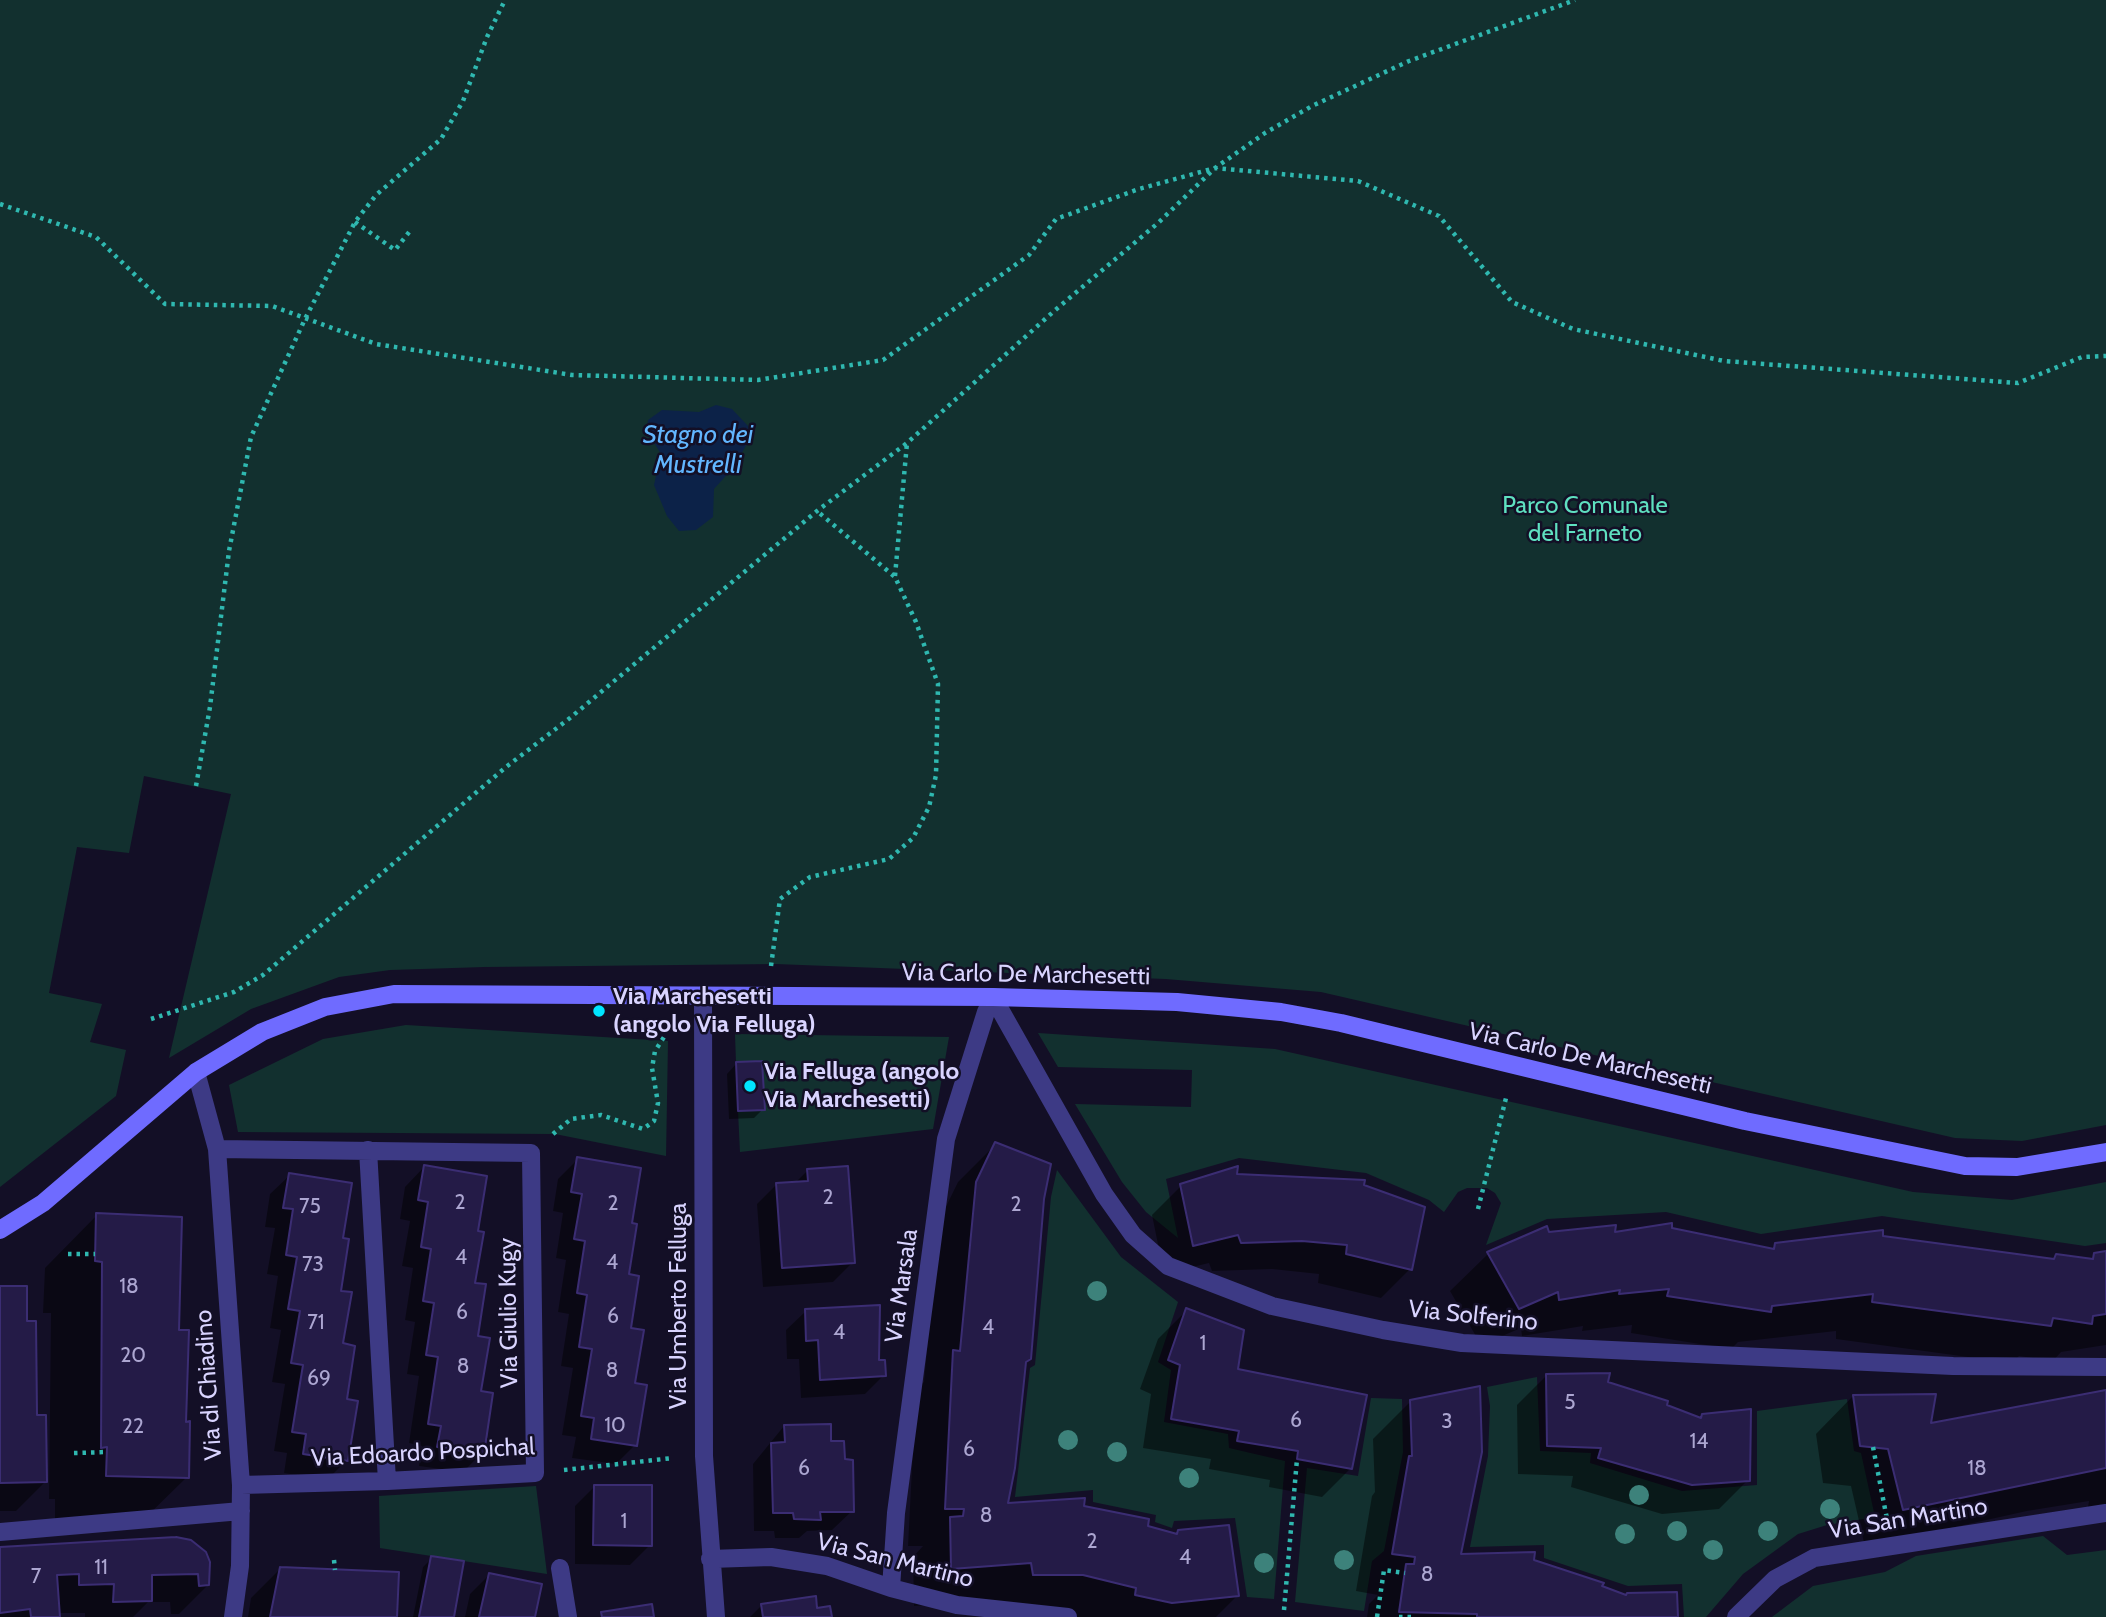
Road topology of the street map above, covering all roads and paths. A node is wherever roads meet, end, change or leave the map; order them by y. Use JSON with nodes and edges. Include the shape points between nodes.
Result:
{"nodes":[{"id":1,"x":505,"y":0,"type":"edge"},
{"id":2,"x":1575,"y":0,"type":"edge"},
{"id":3,"x":1215,"y":168,"type":"junction"},
{"id":4,"x":0,"y":205,"type":"edge"},
{"id":5,"x":355,"y":222,"type":"junction"},
{"id":6,"x":410,"y":232,"type":"dead end"},
{"id":7,"x":305,"y":319,"type":"junction"},
{"id":8,"x":2106,"y":356,"type":"edge"},
{"id":9,"x":907,"y":443,"type":"junction"},
{"id":10,"x":817,"y":511,"type":"junction"},
{"id":11,"x":895,"y":577,"type":"junction"},
{"id":12,"x":195,"y":786,"type":"dead end"},
{"id":13,"x":771,"y":968,"type":"dead end"},
{"id":14,"x":703,"y":995,"type":"junction"},
{"id":15,"x":993,"y":997,"type":"junction"},
{"id":16,"x":151,"y":1019,"type":"dead end"},
{"id":17,"x":666,"y":1034,"type":"dead end"},
{"id":18,"x":1514,"y":1067,"type":"junction"},
{"id":19,"x":196,"y":1072,"type":"junction"},
{"id":20,"x":217,"y":1149,"type":"junction"},
{"id":21,"x":368,"y":1150,"type":"junction"},
{"id":22,"x":2106,"y":1152,"type":"edge"},
{"id":23,"x":531,"y":1153,"type":"junction"},
{"id":24,"x":1478,"y":1209,"type":"dead end"},
{"id":25,"x":0,"y":1230,"type":"edge"},
{"id":26,"x":68,"y":1254,"type":"dead end"},
{"id":27,"x":95,"y":1254,"type":"dead end"},
{"id":28,"x":2106,"y":1367,"type":"edge"},
{"id":29,"x":1873,"y":1447,"type":"dead end"},
{"id":30,"x":107,"y":1452,"type":"dead end"},
{"id":31,"x":74,"y":1453,"type":"dead end"},
{"id":32,"x":674,"y":1458,"type":"dead end"},
{"id":33,"x":1297,"y":1459,"type":"dead end"},
{"id":34,"x":535,"y":1473,"type":"junction"},
{"id":35,"x":387,"y":1481,"type":"junction"},
{"id":36,"x":241,"y":1485,"type":"junction"},
{"id":37,"x":241,"y":1511,"type":"junction"},
{"id":38,"x":2106,"y":1513,"type":"edge"},
{"id":39,"x":1888,"y":1522,"type":"dead end"},
{"id":40,"x":0,"y":1532,"type":"edge"},
{"id":41,"x":710,"y":1559,"type":"junction"},
{"id":42,"x":334,"y":1560,"type":"dead end"},
{"id":43,"x":560,"y":1568,"type":"dead end"},
{"id":44,"x":334,"y":1570,"type":"dead end"},
{"id":45,"x":1405,"y":1573,"type":"dead end"},
{"id":46,"x":891,"y":1588,"type":"junction"},
{"id":47,"x":1284,"y":1610,"type":"dead end"},
{"id":48,"x":958,"y":1611,"type":"edge"},
{"id":49,"x":233,"y":1617,"type":"edge"},
{"id":50,"x":568,"y":1617,"type":"edge"},
{"id":51,"x":716,"y":1617,"type":"edge"},
{"id":52,"x":1068,"y":1617,"type":"edge"},
{"id":53,"x":1377,"y":1617,"type":"edge"},
{"id":54,"x":1399,"y":1617,"type":"edge"},
{"id":55,"x":1414,"y":1617,"type":"edge"},
{"id":56,"x":1736,"y":1617,"type":"edge"}],
"edges":[{"from":1,"to":5,"type":"path","via":[[463,101],[441,139],[376,195]]},
{"from":2,"to":3,"type":"path","via":[[1409,61],[1312,106]]},
{"from":3,"to":7,"type":"path","via":[[1056,219],[1029,256],[883,360],[823,370],[758,380],[572,375],[376,344]]},
{"from":3,"to":8,"type":"path","via":[[1359,181],[1438,216],[1512,302],[1573,329],[1724,361],[2018,383],[2082,357]]},
{"from":3,"to":9,"type":"path"},
{"from":4,"to":7,"type":"path","via":[[96,237],[166,304],[272,306]]},
{"from":5,"to":6,"type":"path","via":[[395,250]]},
{"from":5,"to":7,"type":"path"},
{"from":7,"to":12,"type":"path","via":[[251,437],[229,551],[210,707]]},
{"from":9,"to":10,"type":"path"},
{"from":9,"to":11,"type":"path"},
{"from":10,"to":11,"type":"path"},
{"from":10,"to":16,"type":"path","via":[[263,975],[234,992]]},
{"from":11,"to":13,"type":"path","via":[[939,684],[936,775],[929,807],[913,838],[889,859],[810,877],[780,899]]},
{"from":14,"to":15,"type":"main road","name":"Via Carlo De Marchesetti"},
{"from":14,"to":19,"type":"main road","name":"Via Carlo De Marchesetti","via":[[394,994],[325,1007],[262,1032]]},
{"from":14,"to":41,"type":"street","name":"Via Umberto Felluga","via":[[702,1319]]},
{"from":15,"to":18,"type":"main road","name":"Via Carlo De Marchesetti","via":[[1177,1002],[1282,1012]]},
{"from":15,"to":28,"type":"street","name":"Via Solferino","via":[[1104,1194],[1133,1235],[1168,1266],[1272,1306],[1383,1331],[1475,1344],[1952,1366]]},
{"from":15,"to":46,"type":"street","name":"Via Marsala","via":[[946,1139]]},
{"from":17,"to":23,"type":"path","via":[[652,1068],[657,1103],[654,1121],[643,1129],[601,1115],[571,1119]]},
{"from":18,"to":22,"type":"main road","name":"Via Carlo De Marchesetti","via":[[1838,1142],[1965,1166],[2017,1167]]},
{"from":18,"to":24,"type":"path"},
{"from":19,"to":20,"type":"street","name":"Via di Chiadino"},
{"from":19,"to":25,"type":"main road","name":"Via Carlo De Marchesetti","via":[[43,1203]]},
{"from":20,"to":21,"type":"street"},
{"from":20,"to":36,"type":"street","name":"Via di Chiadino"},
{"from":21,"to":23,"type":"street"},
{"from":21,"to":35,"type":"street"},
{"from":23,"to":34,"type":"street","name":"Via Giulio Kugy"},
{"from":26,"to":27,"type":"path"},
{"from":29,"to":39,"type":"path"},
{"from":30,"to":31,"type":"path"},
{"from":32,"to":34,"type":"path","name":"Via Edoardo Pospichal"},
{"from":33,"to":47,"type":"path"},
{"from":34,"to":35,"type":"street","name":"Via Edoardo Pospichal"},
{"from":35,"to":36,"type":"street","name":"Via Edoardo Pospichal"},
{"from":36,"to":37,"type":"street","name":"Via di Chiadino"},
{"from":37,"to":40,"type":"street"},
{"from":37,"to":49,"type":"street","name":"Via di Chiadino"},
{"from":38,"to":56,"type":"street","name":"Via San Martino","via":[[1814,1558],[1775,1579]]},
{"from":41,"to":46,"type":"street","name":"Via San Martino","via":[[771,1557],[827,1566]]},
{"from":41,"to":51,"type":"street","name":"Via Umberto Felluga"},
{"from":42,"to":44,"type":"path"},
{"from":43,"to":50,"type":"street"},
{"from":45,"to":53,"type":"path","via":[[1384,1570]]},
{"from":46,"to":48,"type":"street","name":"Via San Martino"},
{"from":48,"to":52,"type":"street","name":"Via San Martino"},
{"from":54,"to":55,"type":"path"}]}
